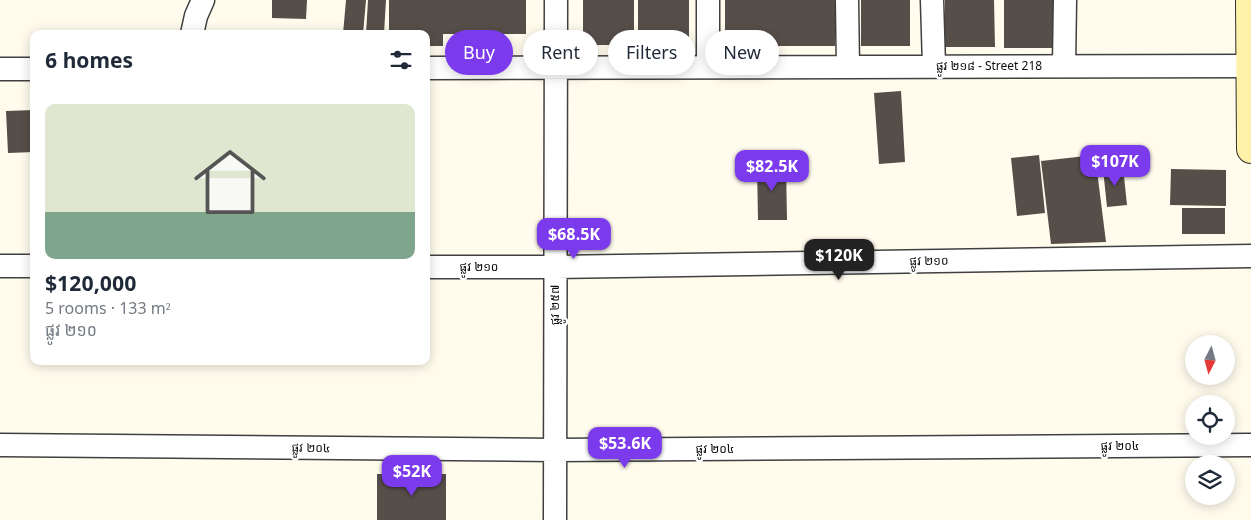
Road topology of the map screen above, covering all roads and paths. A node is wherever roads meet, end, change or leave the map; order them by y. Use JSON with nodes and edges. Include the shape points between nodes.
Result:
{"nodes":[{"id":1,"x":203,"y":0,"type":"edge"},
{"id":2,"x":556,"y":0,"type":"edge"},
{"id":3,"x":708,"y":0,"type":"edge"},
{"id":4,"x":847,"y":0,"type":"edge"},
{"id":5,"x":932,"y":0,"type":"edge"},
{"id":6,"x":1065,"y":0,"type":"edge"},
{"id":7,"x":1250,"y":0,"type":"edge"},
{"id":8,"x":193,"y":30,"type":"edge"},
{"id":9,"x":556,"y":30,"type":"edge"},
{"id":10,"x":708,"y":30,"type":"edge"},
{"id":11,"x":934,"y":66,"type":"junction"},
{"id":12,"x":1064,"y":66,"type":"junction"},
{"id":13,"x":1251,"y":66,"type":"edge"},
{"id":14,"x":705,"y":67,"type":"edge"},
{"id":15,"x":779,"y":67,"type":"edge"},
{"id":16,"x":848,"y":67,"type":"junction"},
{"id":17,"x":430,"y":68,"type":"edge"},
{"id":18,"x":523,"y":68,"type":"edge"},
{"id":19,"x":598,"y":68,"type":"edge"},
{"id":20,"x":0,"y":69,"type":"edge"},
{"id":21,"x":30,"y":69,"type":"edge"},
{"id":22,"x":555,"y":75,"type":"edge"},
{"id":23,"x":1251,"y":148,"type":"edge"},
{"id":24,"x":1251,"y":256,"type":"edge"},
{"id":25,"x":0,"y":266,"type":"edge"},
{"id":26,"x":30,"y":266,"type":"edge"},
{"id":27,"x":430,"y":267,"type":"edge"},
{"id":28,"x":555,"y":267,"type":"junction"},
{"id":29,"x":0,"y":445,"type":"edge"},
{"id":30,"x":1251,"y":445,"type":"edge"},
{"id":31,"x":555,"y":450,"type":"junction"},
{"id":32,"x":555,"y":520,"type":"edge"}],
"edges":[{"from":1,"to":8,"type":"street"},
{"from":2,"to":9,"type":"street","name":"ផ្លូវ ២៥៧"},
{"from":3,"to":10,"type":"street"},
{"from":4,"to":16,"type":"street"},
{"from":5,"to":11,"type":"street"},
{"from":6,"to":12,"type":"street"},
{"from":7,"to":13,"type":"street"},
{"from":11,"to":12,"type":"street","name":"ផ្លូវ ២១៨ - Street 218"},
{"from":11,"to":16,"type":"street","name":"ផ្លូវ ២១៨ - Street 218"},
{"from":12,"to":13,"type":"street","name":"ផ្លូវ ២១៨ - Street 218"},
{"from":13,"to":23,"type":"street"},
{"from":14,"to":19,"type":"street","name":"ផ្លូវ ២១៨ - Street 218"},
{"from":15,"to":16,"type":"street","name":"ផ្លូវ ២១៨ - Street 218"},
{"from":17,"to":18,"type":"street","name":"ផ្លូវ ២១៨ - Street 218"},
{"from":20,"to":21,"type":"street"},
{"from":22,"to":28,"type":"street","name":"ផ្លូវ ២៥៧"},
{"from":24,"to":28,"type":"street","name":"ផ្លូវ ២១០"},
{"from":25,"to":26,"type":"street"},
{"from":27,"to":28,"type":"street","name":"ផ្លូវ ២១០"},
{"from":28,"to":31,"type":"street","name":"ផ្លូវ ២៥៧"},
{"from":29,"to":31,"type":"street","name":"ផ្លូវ ២០៤"},
{"from":30,"to":31,"type":"street","name":"ផ្លូវ ២០៤"},
{"from":31,"to":32,"type":"street","name":"ផ្លូវ ២៥៧"}]}
